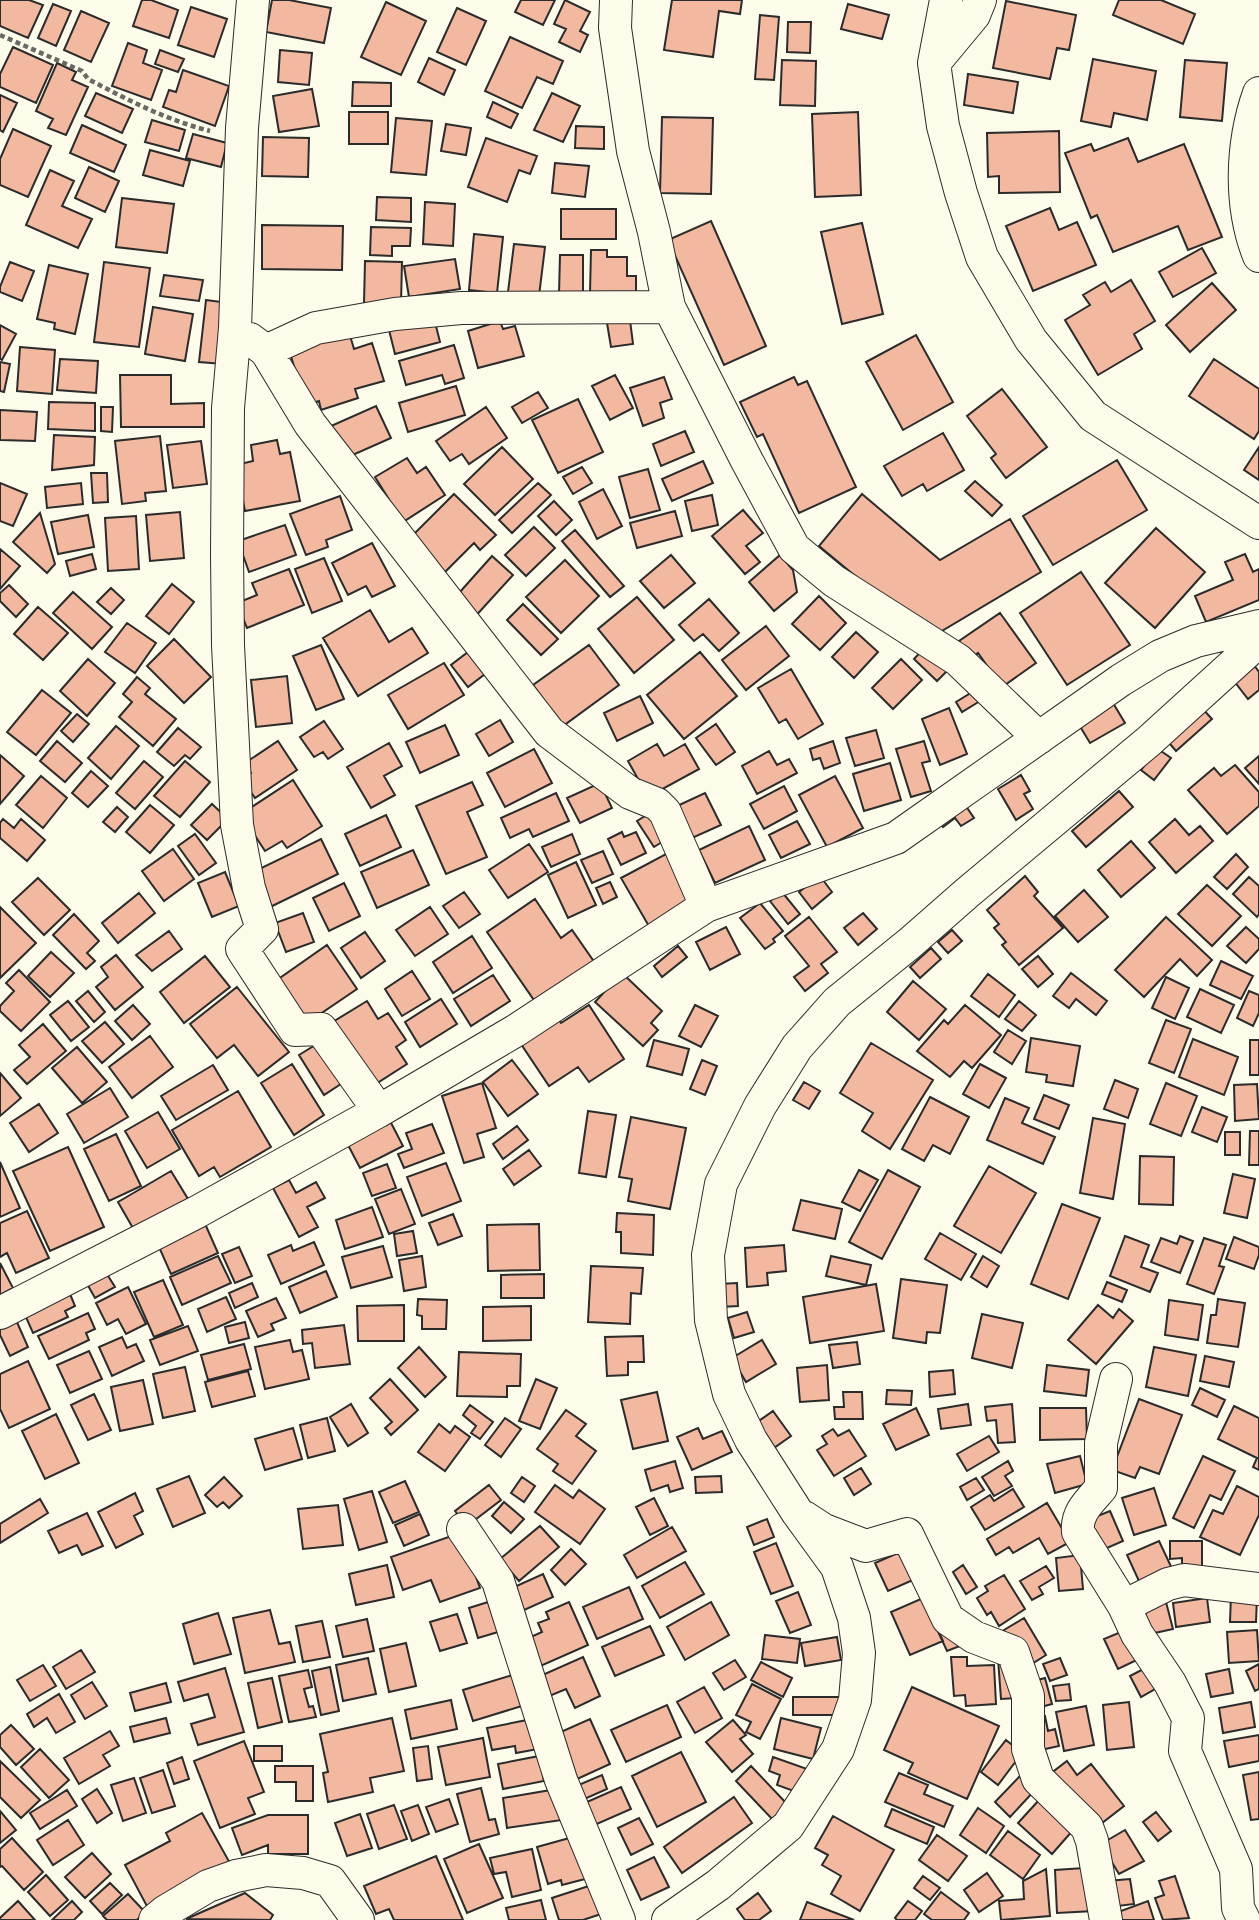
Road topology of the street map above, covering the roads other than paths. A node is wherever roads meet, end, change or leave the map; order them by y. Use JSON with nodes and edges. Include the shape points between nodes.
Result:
{"nodes":[{"id":1,"x":253,"y":0,"type":"edge"},
{"id":2,"x":616,"y":0,"type":"edge"},
{"id":3,"x":946,"y":0,"type":"edge"},
{"id":4,"x":980,"y":0,"type":"edge"},
{"id":5,"x":934,"y":63,"type":"junction"},
{"id":6,"x":1259,"y":93,"type":"edge"},
{"id":7,"x":1259,"y":256,"type":"edge"},
{"id":8,"x":669,"y":307,"type":"junction"},
{"id":9,"x":235,"y":328,"type":"junction"},
{"id":10,"x":266,"y":351,"type":"junction"},
{"id":11,"x":1259,"y":523,"type":"edge"},
{"id":12,"x":1259,"y":626,"type":"edge"},
{"id":13,"x":1259,"y":641,"type":"edge"},
{"id":14,"x":1039,"y":738,"type":"junction"},
{"id":15,"x":706,"y":906,"type":"junction"},
{"id":16,"x":379,"y":1111,"type":"junction"},
{"id":17,"x":0,"y":1313,"type":"edge"},
{"id":18,"x":1116,"y":1379,"type":"dead end"},
{"id":19,"x":797,"y":1512,"type":"junction"},
{"id":20,"x":463,"y":1529,"type":"dead end"},
{"id":21,"x":1259,"y":1589,"type":"edge"},
{"id":22,"x":1259,"y":1600,"type":"edge"},
{"id":23,"x":1124,"y":1606,"type":"junction"},
{"id":24,"x":1259,"y":1606,"type":"edge"},
{"id":25,"x":155,"y":1920,"type":"edge"},
{"id":26,"x":358,"y":1920,"type":"edge"},
{"id":27,"x":619,"y":1920,"type":"edge"},
{"id":28,"x":668,"y":1920,"type":"edge"},
{"id":29,"x":1106,"y":1920,"type":"edge"},
{"id":30,"x":1244,"y":1920,"type":"edge"}],
"edges":[{"from":1,"to":9,"type":"street","via":[[241,139]]},
{"from":2,"to":8,"type":"street","via":[[615,28],[633,150]]},
{"from":3,"to":5,"type":"street"},
{"from":4,"to":5,"type":"street","via":[[974,15]]},
{"from":5,"to":11,"type":"street","via":[[943,125],[982,257],[1031,340],[1093,416]]},
{"from":6,"to":7,"type":"street","via":[[1244,159],[1250,234]]},
{"from":8,"to":10,"type":"street","via":[[395,314],[316,328]]},
{"from":8,"to":14,"type":"street","via":[[794,548],[834,580],[958,660]]},
{"from":9,"to":10,"type":"street"},
{"from":9,"to":16,"type":"street","via":[[228,408],[232,751],[236,825],[262,929],[242,949],[295,1030],[321,1028]]},
{"from":10,"to":15,"type":"street","via":[[310,424],[549,732],[630,793],[665,812]]},
{"from":12,"to":14,"type":"street","via":[[1196,641],[1160,656]]},
{"from":13,"to":19,"type":"street","via":[[1149,741],[837,1002],[797,1047],[760,1106],[720,1184],[708,1255],[711,1320],[729,1394],[751,1440]]},
{"from":14,"to":15,"type":"street","via":[[896,838]]},
{"from":15,"to":16,"type":"street","via":[[515,1031]]},
{"from":16,"to":17,"type":"street","via":[[197,1212]]},
{"from":18,"to":23,"type":"street","via":[[1101,1443],[1101,1488],[1077,1521],[1078,1532]]},
{"from":19,"to":28,"type":"street","via":[[836,1567],[854,1618],[859,1653],[855,1700],[838,1749],[788,1826]]},
{"from":19,"to":29,"type":"street","via":[[824,1530],[866,1546],[907,1534],[948,1619],[974,1637],[1013,1652],[1028,1696],[1028,1749],[1038,1779],[1087,1827]]},
{"from":20,"to":27,"type":"street","via":[[498,1581],[561,1780]]},
{"from":21,"to":23,"type":"street","via":[[1184,1580]]},
{"from":22,"to":24,"type":"street"},
{"from":23,"to":30,"type":"street","via":[[1188,1718],[1185,1751],[1236,1869],[1238,1908]]},
{"from":25,"to":26,"type":"street","via":[[208,1886],[266,1870],[330,1881]]}]}
